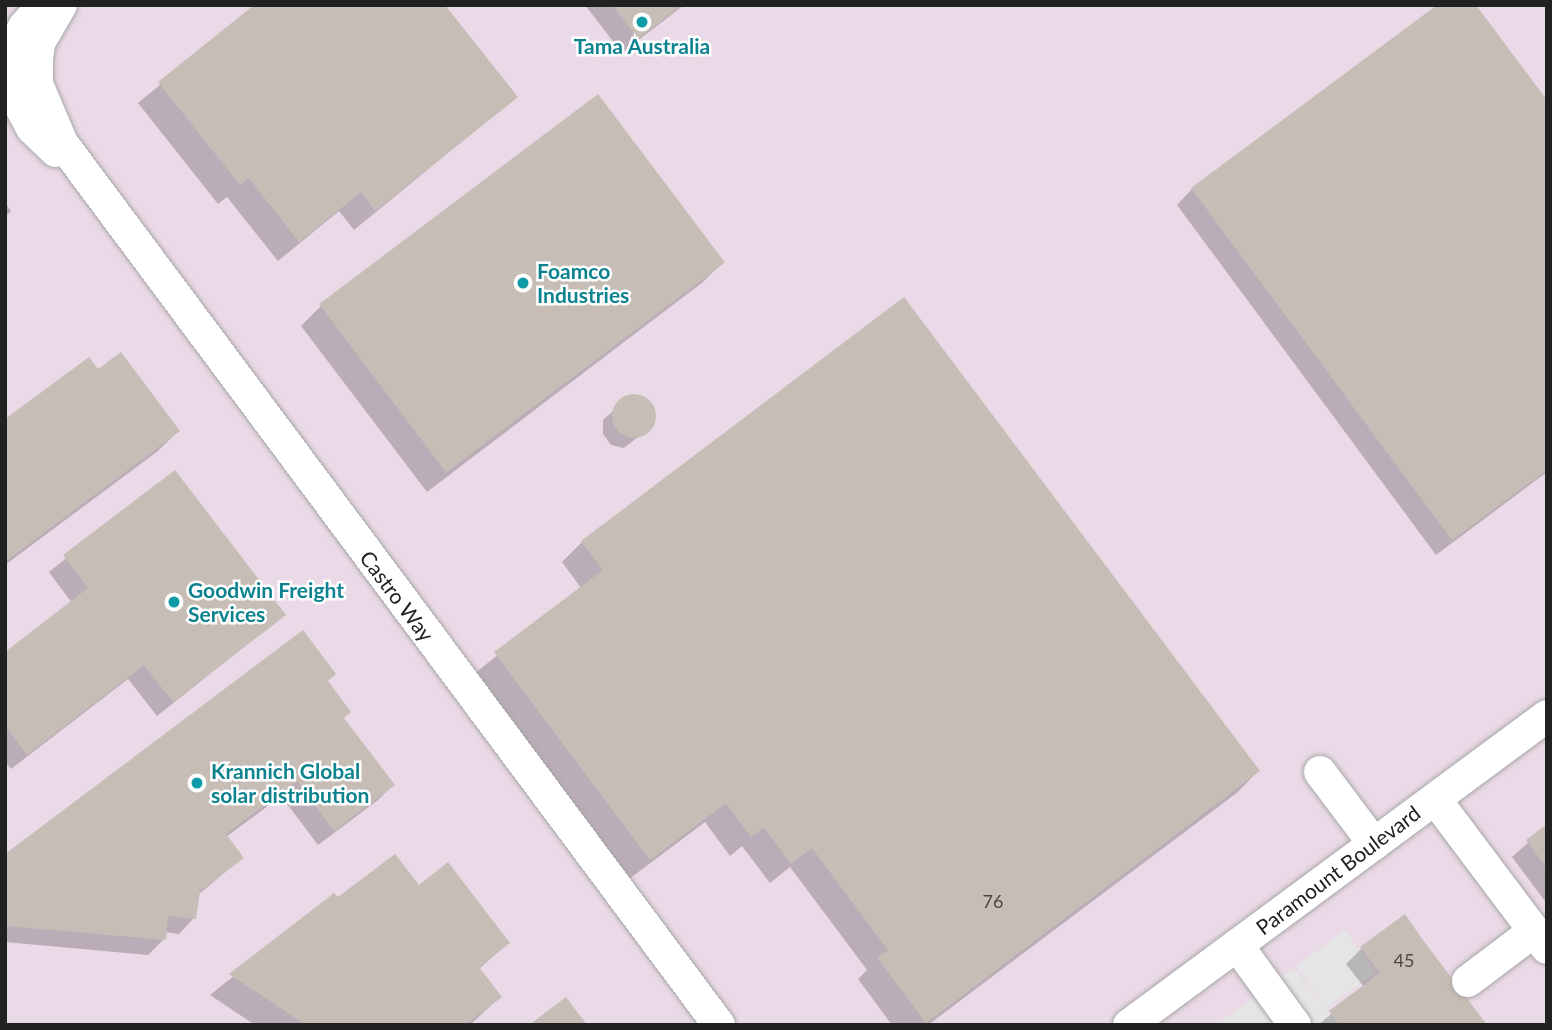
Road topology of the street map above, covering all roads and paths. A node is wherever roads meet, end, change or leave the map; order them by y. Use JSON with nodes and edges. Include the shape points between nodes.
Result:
{"nodes":[{"id":1,"x":43,"y":5,"type":"edge"},
{"id":2,"x":61,"y":5,"type":"edge"},
{"id":3,"x":78,"y":165,"type":"junction"},
{"id":4,"x":1547,"y":716,"type":"edge"},
{"id":5,"x":1320,"y":772,"type":"dead end"},
{"id":6,"x":1435,"y":799,"type":"junction"},
{"id":7,"x":1374,"y":844,"type":"junction"},
{"id":8,"x":1540,"y":939,"type":"edge"},
{"id":9,"x":1237,"y":945,"type":"junction"},
{"id":10,"x":1468,"y":981,"type":"dead end"},
{"id":11,"x":1162,"y":1015,"type":"edge"},
{"id":12,"x":719,"y":1025,"type":"edge"},
{"id":13,"x":1129,"y":1025,"type":"edge"},
{"id":14,"x":1295,"y":1025,"type":"edge"}],
"edges":[{"from":1,"to":3,"type":"street","name":"Castro Way","via":[[8,56],[6,80],[32,128]]},
{"from":2,"to":3,"type":"street","name":"Castro Way","via":[[39,43],[37,83],[62,143]]},
{"from":3,"to":12,"type":"street","name":"Castro Way"},
{"from":4,"to":6,"type":"street","name":"Paramount Boulevard"},
{"from":5,"to":7,"type":"street"},
{"from":6,"to":7,"type":"street","name":"Paramount Boulevard"},
{"from":6,"to":8,"type":"street"},
{"from":7,"to":9,"type":"street","name":"Paramount Boulevard"},
{"from":8,"to":10,"type":"street"},
{"from":9,"to":11,"type":"street","name":"Paramount Boulevard"},
{"from":9,"to":14,"type":"street"},
{"from":11,"to":13,"type":"street","name":"Paramount Boulevard"}]}
